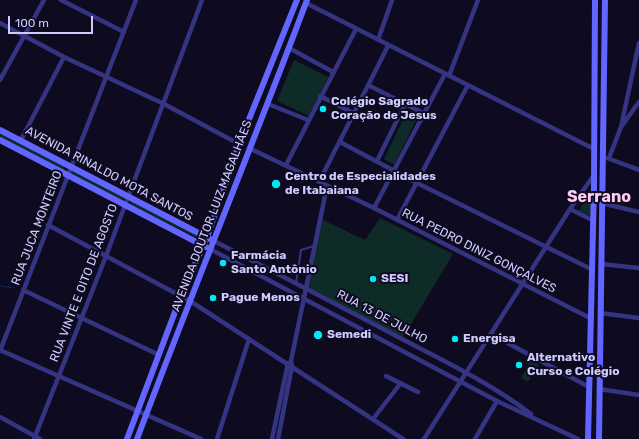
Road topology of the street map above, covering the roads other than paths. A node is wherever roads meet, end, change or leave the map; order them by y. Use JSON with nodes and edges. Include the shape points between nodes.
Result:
{"nodes":[{"id":1,"x":44,"y":0,"type":"edge"},
{"id":2,"x":61,"y":0,"type":"edge"},
{"id":3,"x":136,"y":0,"type":"edge"},
{"id":4,"x":202,"y":0,"type":"edge"},
{"id":5,"x":297,"y":0,"type":"edge"},
{"id":6,"x":392,"y":0,"type":"edge"},
{"id":7,"x":478,"y":0,"type":"edge"},
{"id":8,"x":595,"y":0,"type":"edge"},
{"id":9,"x":605,"y":0,"type":"edge"},
{"id":10,"x":306,"y":2,"type":"edge"},
{"id":11,"x":0,"y":23,"type":"edge"},
{"id":12,"x":356,"y":29,"type":"junction"},
{"id":13,"x":124,"y":32,"type":"junction"},
{"id":14,"x":25,"y":35,"type":"junction"},
{"id":15,"x":378,"y":40,"type":"junction"},
{"id":16,"x":639,"y":43,"type":"edge"},
{"id":17,"x":388,"y":46,"type":"junction"},
{"id":18,"x":289,"y":48,"type":"junction"},
{"id":19,"x":64,"y":57,"type":"junction"},
{"id":20,"x":333,"y":72,"type":"junction"},
{"id":21,"x":1,"y":73,"type":"edge"},
{"id":22,"x":447,"y":75,"type":"junction"},
{"id":23,"x":106,"y":78,"type":"junction"},
{"id":24,"x":0,"y":80,"type":"edge"},
{"id":25,"x":368,"y":85,"type":"junction"},
{"id":26,"x":468,"y":85,"type":"junction"},
{"id":27,"x":320,"y":96,"type":"junction"},
{"id":28,"x":639,"y":102,"type":"edge"},
{"id":29,"x":164,"y":104,"type":"junction"},
{"id":30,"x":268,"y":104,"type":"junction"},
{"id":31,"x":405,"y":104,"type":"junction"},
{"id":32,"x":637,"y":110,"type":"edge"},
{"id":33,"x":424,"y":113,"type":"junction"},
{"id":34,"x":355,"y":114,"type":"junction"},
{"id":35,"x":308,"y":120,"type":"junction"},
{"id":36,"x":621,"y":127,"type":"junction"},
{"id":37,"x":0,"y":130,"type":"edge"},
{"id":38,"x":0,"y":140,"type":"edge"},
{"id":39,"x":21,"y":140,"type":"junction"},
{"id":40,"x":340,"y":142,"type":"junction"},
{"id":41,"x":239,"y":144,"type":"junction"},
{"id":42,"x":251,"y":149,"type":"junction"},
{"id":43,"x":594,"y":149,"type":"junction"},
{"id":44,"x":606,"y":157,"type":"junction"},
{"id":45,"x":377,"y":161,"type":"junction"},
{"id":46,"x":286,"y":165,"type":"junction"},
{"id":47,"x":72,"y":166,"type":"junction"},
{"id":48,"x":394,"y":170,"type":"junction"},
{"id":49,"x":639,"y":170,"type":"edge"},
{"id":50,"x":68,"y":174,"type":"junction"},
{"id":51,"x":594,"y":176,"type":"junction"},
{"id":52,"x":319,"y":182,"type":"junction"},
{"id":53,"x":417,"y":182,"type":"junction"},
{"id":54,"x":327,"y":186,"type":"junction"},
{"id":55,"x":129,"y":196,"type":"junction"},
{"id":56,"x":601,"y":202,"type":"junction"},
{"id":57,"x":126,"y":204,"type":"junction"},
{"id":58,"x":374,"y":208,"type":"junction"},
{"id":59,"x":570,"y":209,"type":"junction"},
{"id":60,"x":639,"y":212,"type":"edge"},
{"id":61,"x":397,"y":220,"type":"junction"},
{"id":62,"x":592,"y":220,"type":"junction"},
{"id":63,"x":48,"y":225,"type":"junction"},
{"id":64,"x":206,"y":237,"type":"junction"},
{"id":65,"x":214,"y":241,"type":"junction"},
{"id":66,"x":316,"y":244,"type":"junction"},
{"id":67,"x":203,"y":246,"type":"junction"},
{"id":68,"x":546,"y":247,"type":"junction"},
{"id":69,"x":210,"y":249,"type":"junction"},
{"id":70,"x":106,"y":256,"type":"junction"},
{"id":71,"x":601,"y":264,"type":"junction"},
{"id":72,"x":639,"y":268,"type":"edge"},
{"id":73,"x":591,"y":269,"type":"junction"},
{"id":74,"x":296,"y":283,"type":"junction"},
{"id":75,"x":524,"y":284,"type":"junction"},
{"id":76,"x":307,"y":289,"type":"junction"},
{"id":77,"x":23,"y":290,"type":"junction"},
{"id":78,"x":181,"y":296,"type":"junction"},
{"id":79,"x":305,"y":298,"type":"junction"},
{"id":80,"x":190,"y":301,"type":"junction"},
{"id":81,"x":600,"y":313,"type":"junction"},
{"id":82,"x":80,"y":318,"type":"junction"},
{"id":83,"x":590,"y":318,"type":"junction"},
{"id":84,"x":639,"y":318,"type":"edge"},
{"id":85,"x":491,"y":334,"type":"junction"},
{"id":86,"x":249,"y":339,"type":"junction"},
{"id":87,"x":599,"y":346,"type":"junction"},
{"id":88,"x":590,"y":348,"type":"junction"},
{"id":89,"x":0,"y":351,"type":"edge"},
{"id":90,"x":159,"y":355,"type":"junction"},
{"id":91,"x":290,"y":364,"type":"junction"},
{"id":92,"x":589,"y":364,"type":"junction"},
{"id":93,"x":599,"y":365,"type":"junction"},
{"id":94,"x":465,"y":372,"type":"junction"},
{"id":95,"x":58,"y":376,"type":"junction"},
{"id":96,"x":386,"y":376,"type":"dead end"},
{"id":97,"x":460,"y":381,"type":"junction"},
{"id":98,"x":400,"y":384,"type":"junction"},
{"id":99,"x":589,"y":387,"type":"junction"},
{"id":100,"x":599,"y":389,"type":"junction"},
{"id":101,"x":418,"y":392,"type":"dead end"},
{"id":102,"x":639,"y":395,"type":"edge"},
{"id":103,"x":497,"y":401,"type":"junction"},
{"id":104,"x":138,"y":411,"type":"junction"},
{"id":105,"x":146,"y":415,"type":"junction"},
{"id":106,"x":0,"y":417,"type":"edge"},
{"id":107,"x":373,"y":419,"type":"junction"},
{"id":108,"x":537,"y":419,"type":"junction"},
{"id":109,"x":589,"y":420,"type":"junction"},
{"id":110,"x":599,"y":423,"type":"junction"},
{"id":111,"x":36,"y":438,"type":"edge"},
{"id":112,"x":127,"y":439,"type":"edge"},
{"id":113,"x":137,"y":439,"type":"edge"},
{"id":114,"x":201,"y":439,"type":"edge"},
{"id":115,"x":217,"y":439,"type":"edge"},
{"id":116,"x":272,"y":439,"type":"edge"},
{"id":117,"x":278,"y":439,"type":"edge"},
{"id":118,"x":403,"y":439,"type":"edge"},
{"id":119,"x":424,"y":439,"type":"edge"},
{"id":120,"x":474,"y":439,"type":"edge"},
{"id":121,"x":578,"y":439,"type":"edge"},
{"id":122,"x":588,"y":439,"type":"edge"},
{"id":123,"x":598,"y":439,"type":"edge"}],
"edges":[{"from":1,"to":14,"type":"street"},
{"from":2,"to":13,"type":"street"},
{"from":3,"to":13,"type":"street","name":"RUA JUCA MONTEIRO"},
{"from":4,"to":29,"type":"street","name":"RUA VINTE E OITO DE AGOSTO"},
{"from":5,"to":41,"type":"street","name":"AVENIDA DOUTOR LUIZ MAGALHÃES"},
{"from":6,"to":15,"type":"street"},
{"from":7,"to":22,"type":"street"},
{"from":8,"to":43,"type":"street"},
{"from":9,"to":44,"type":"street"},
{"from":10,"to":12,"type":"street"},
{"from":10,"to":18,"type":"street","name":"AVENIDA DOUTOR LUIZ MAGALHÃES"},
{"from":11,"to":14,"type":"street"},
{"from":12,"to":15,"type":"street"},
{"from":12,"to":20,"type":"street"},
{"from":13,"to":23,"type":"street","name":"RUA JUCA MONTEIRO"},
{"from":14,"to":19,"type":"street"},
{"from":14,"to":21,"type":"street"},
{"from":15,"to":17,"type":"street"},
{"from":16,"to":36,"type":"street"},
{"from":17,"to":22,"type":"street"},
{"from":17,"to":25,"type":"street"},
{"from":18,"to":20,"type":"street"},
{"from":18,"to":30,"type":"street","name":"AVENIDA DOUTOR LUIZ MAGALHÃES"},
{"from":19,"to":23,"type":"street"},
{"from":19,"to":39,"type":"street"},
{"from":20,"to":27,"type":"street"},
{"from":21,"to":24,"type":"street"},
{"from":22,"to":26,"type":"street"},
{"from":22,"to":33,"type":"street"},
{"from":23,"to":29,"type":"street"},
{"from":23,"to":47,"type":"street","name":"RUA JUCA MONTEIRO"},
{"from":25,"to":31,"type":"street"},
{"from":25,"to":34,"type":"street"},
{"from":26,"to":43,"type":"street"},
{"from":26,"to":53,"type":"street"},
{"from":27,"to":34,"type":"street"},
{"from":27,"to":35,"type":"street"},
{"from":28,"to":32,"type":"street"},
{"from":29,"to":41,"type":"street"},
{"from":29,"to":55,"type":"street","name":"RUA VINTE E OITO DE AGOSTO"},
{"from":30,"to":35,"type":"street"},
{"from":30,"to":42,"type":"street","name":"AVENIDA DOUTOR LUIZ MAGALHÃES"},
{"from":31,"to":33,"type":"street"},
{"from":31,"to":45,"type":"street"},
{"from":32,"to":36,"type":"street"},
{"from":33,"to":48,"type":"street"},
{"from":34,"to":40,"type":"street"},
{"from":35,"to":46,"type":"street"},
{"from":36,"to":44,"type":"street"},
{"from":37,"to":39,"type":"street","name":"AVENIDA RINALDO MOTA SANTOS"},
{"from":38,"to":50,"type":"street","name":"AVENIDA RINALDO MOTA SANTOS"},
{"from":39,"to":47,"type":"street","name":"AVENIDA RINALDO MOTA SANTOS"},
{"from":40,"to":45,"type":"street"},
{"from":40,"to":52,"type":"street"},
{"from":41,"to":42,"type":"street"},
{"from":41,"to":64,"type":"street","name":"AVENIDA DOUTOR LUIZ MAGALHÃES"},
{"from":42,"to":46,"type":"street","name":"RUA PEDRO DINIZ GONÇALVES"},
{"from":42,"to":65,"type":"street","name":"AVENIDA DOUTOR LUIZ MAGALHÃES"},
{"from":43,"to":51,"type":"street"},
{"from":44,"to":49,"type":"street"},
{"from":44,"to":56,"type":"street"},
{"from":45,"to":48,"type":"street"},
{"from":46,"to":52,"type":"street","name":"RUA PEDRO DINIZ GONÇALVES"},
{"from":47,"to":50,"type":"street","name":"RUA JUCA MONTEIRO"},
{"from":47,"to":55,"type":"street","name":"AVENIDA RINALDO MOTA SANTOS"},
{"from":48,"to":53,"type":"street"},
{"from":48,"to":58,"type":"street"},
{"from":50,"to":57,"type":"street","name":"AVENIDA RINALDO MOTA SANTOS"},
{"from":50,"to":63,"type":"street","name":"RUA JUCA MONTEIRO"},
{"from":51,"to":59,"type":"street"},
{"from":51,"to":62,"type":"street"},
{"from":52,"to":54,"type":"street","name":"RUA PEDRO DINIZ GONÇALVES"},
{"from":53,"to":61,"type":"street"},
{"from":53,"to":68,"type":"street"},
{"from":54,"to":58,"type":"street","name":"RUA PEDRO DINIZ GONÇALVES"},
{"from":54,"to":66,"type":"street"},
{"from":55,"to":57,"type":"street","name":"RUA VINTE E OITO DE AGOSTO"},
{"from":55,"to":64,"type":"street","name":"AVENIDA RINALDO MOTA SANTOS"},
{"from":56,"to":60,"type":"street"},
{"from":56,"to":71,"type":"street"},
{"from":57,"to":67,"type":"street","name":"AVENIDA RINALDO MOTA SANTOS"},
{"from":57,"to":70,"type":"street","name":"RUA VINTE E OITO DE AGOSTO"},
{"from":58,"to":61,"type":"street","name":"RUA PEDRO DINIZ GONÇALVES"},
{"from":59,"to":62,"type":"street"},
{"from":59,"to":68,"type":"street"},
{"from":61,"to":75,"type":"street","name":"RUA PEDRO DINIZ GONÇALVES"},
{"from":62,"to":73,"type":"street"},
{"from":63,"to":70,"type":"street"},
{"from":63,"to":77,"type":"street","name":"RUA JUCA MONTEIRO"},
{"from":64,"to":65,"type":"street","name":"AVENIDA RINALDO MOTA SANTOS"},
{"from":64,"to":67,"type":"street","name":"AVENIDA DOUTOR LUIZ MAGALHÃES"},
{"from":65,"to":69,"type":"street","name":"AVENIDA DOUTOR LUIZ MAGALHÃES"},
{"from":65,"to":74,"type":"street","name":"RUA 13 DE JULHO"},
{"from":66,"to":74,"type":"lane","via":[[301,250]]},
{"from":66,"to":76,"type":"street"},
{"from":67,"to":69,"type":"street","name":"AVENIDA RINALDO MOTA SANTOS"},
{"from":67,"to":78,"type":"street","name":"AVENIDA DOUTOR LUIZ MAGALHÃES"},
{"from":68,"to":73,"type":"street"},
{"from":68,"to":75,"type":"street"},
{"from":69,"to":79,"type":"street","name":"RUA 13 DE JULHO"},
{"from":69,"to":80,"type":"street","name":"AVENIDA DOUTOR LUIZ MAGALHÃES"},
{"from":70,"to":78,"type":"street"},
{"from":70,"to":82,"type":"street","name":"RUA VINTE E OITO DE AGOSTO"},
{"from":71,"to":72,"type":"street"},
{"from":71,"to":81,"type":"street"},
{"from":73,"to":83,"type":"street"},
{"from":74,"to":76,"type":"street","name":"RUA 13 DE JULHO"},
{"from":75,"to":83,"type":"street","name":"RUA PEDRO DINIZ GONÇALVES"},
{"from":75,"to":85,"type":"street"},
{"from":76,"to":79,"type":"street"},
{"from":76,"to":94,"type":"street","name":"RUA 13 DE JULHO"},
{"from":77,"to":82,"type":"street"},
{"from":77,"to":89,"type":"street","name":"RUA JUCA MONTEIRO"},
{"from":78,"to":80,"type":"street"},
{"from":78,"to":90,"type":"street","name":"AVENIDA DOUTOR LUIZ MAGALHÃES"},
{"from":79,"to":91,"type":"street"},
{"from":79,"to":97,"type":"street","name":"RUA 13 DE JULHO"},
{"from":80,"to":86,"type":"street"},
{"from":80,"to":105,"type":"street","name":"AVENIDA DOUTOR LUIZ MAGALHÃES"},
{"from":81,"to":84,"type":"street"},
{"from":81,"to":87,"type":"street"},
{"from":82,"to":90,"type":"street"},
{"from":82,"to":95,"type":"street","name":"RUA VINTE E OITO DE AGOSTO"},
{"from":83,"to":88,"type":"street"},
{"from":85,"to":94,"type":"street"},
{"from":85,"to":99,"type":"street"},
{"from":86,"to":91,"type":"street"},
{"from":86,"to":115,"type":"street"},
{"from":87,"to":88,"type":"street","via":[[595,350]]},
{"from":87,"to":93,"type":"street"},
{"from":88,"to":92,"type":"street"},
{"from":89,"to":95,"type":"street"},
{"from":90,"to":104,"type":"street","name":"AVENIDA DOUTOR LUIZ MAGALHÃES"},
{"from":91,"to":107,"type":"street"},
{"from":91,"to":116,"type":"street"},
{"from":91,"to":117,"type":"street"},
{"from":92,"to":93,"type":"street"},
{"from":92,"to":99,"type":"street"},
{"from":93,"to":100,"type":"street"},
{"from":94,"to":97,"type":"street"},
{"from":94,"to":108,"type":"street","name":"RUA 13 DE JULHO","via":[[507,396]]},
{"from":95,"to":104,"type":"street"},
{"from":95,"to":111,"type":"street","name":"RUA VINTE E OITO DE AGOSTO"},
{"from":96,"to":98,"type":"street"},
{"from":97,"to":103,"type":"street","name":"RUA 13 DE JULHO"},
{"from":97,"to":119,"type":"street"},
{"from":98,"to":101,"type":"street"},
{"from":98,"to":107,"type":"street"},
{"from":99,"to":109,"type":"street"},
{"from":100,"to":102,"type":"street"},
{"from":100,"to":110,"type":"street"},
{"from":103,"to":108,"type":"street","name":"RUA 13 DE JULHO"},
{"from":103,"to":120,"type":"street"},
{"from":104,"to":105,"type":"street"},
{"from":104,"to":112,"type":"street","name":"AVENIDA DOUTOR LUIZ MAGALHÃES"},
{"from":105,"to":113,"type":"street","name":"AVENIDA DOUTOR LUIZ MAGALHÃES"},
{"from":105,"to":114,"type":"street"},
{"from":106,"to":111,"type":"street"},
{"from":107,"to":118,"type":"street"},
{"from":108,"to":121,"type":"street","name":"RUA 13 DE JULHO"},
{"from":109,"to":110,"type":"street"},
{"from":109,"to":122,"type":"street"},
{"from":110,"to":123,"type":"street"}]}
